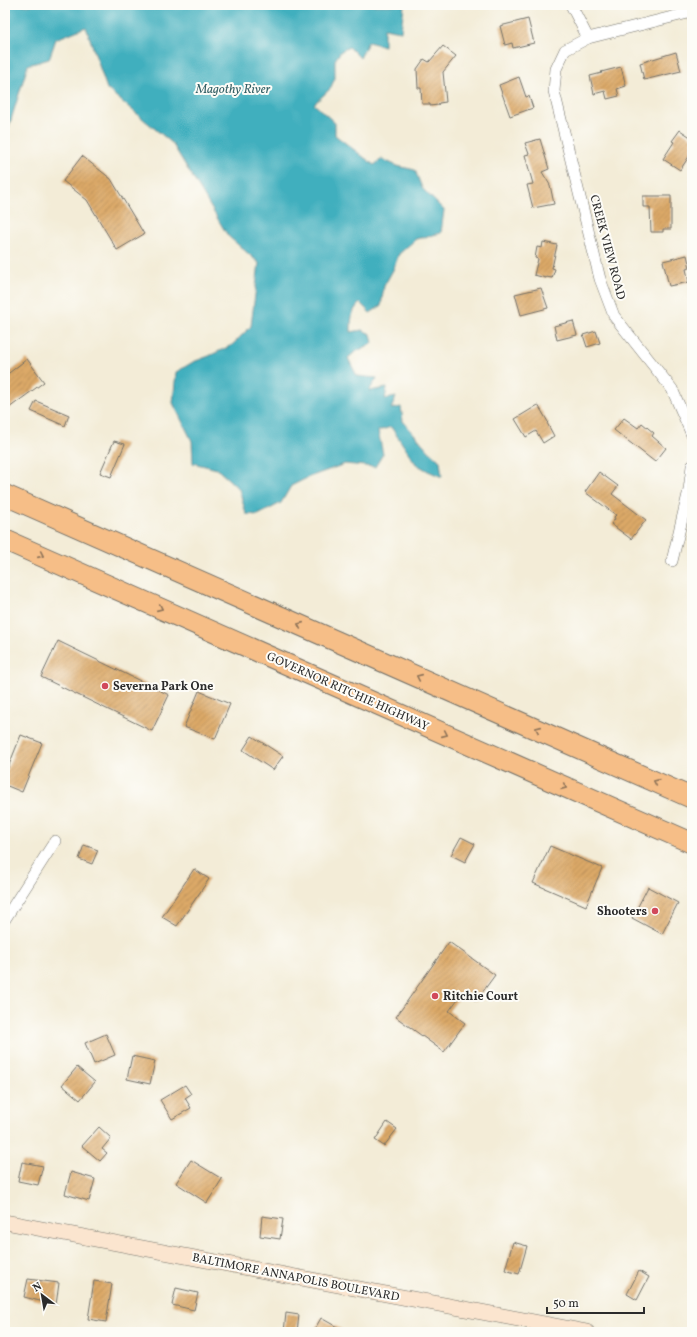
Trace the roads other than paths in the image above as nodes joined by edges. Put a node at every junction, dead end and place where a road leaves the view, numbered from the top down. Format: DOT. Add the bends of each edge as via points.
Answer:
graph roads {
  1 [pos="571,5"];
  2 [pos="692,12"];
  3 [pos="588,38"];
  4 [pos="692,435"];
  5 [pos="692,466"];
  6 [pos="5,495"];
  7 [pos="5,540"];
  8 [pos="672,562"];
  9 [pos="692,798"];
  10 [pos="55,841"];
  11 [pos="692,843"];
  12 [pos="5,919"];
  13 [pos="5,1222"];
  14 [pos="587,1332"];
  1 -- 3 [label="street"];
  2 -- 3 [label="street, CREEK VIEW ROAD"];
  3 -- 4 [label="street, CREEK VIEW ROAD" via="565,50 556,69 554,91 600,279 614,316 672,389"];
  5 -- 8 [label="street"];
  9 -- 6 [label="highway, one-way"];
  7 -- 11 [label="highway, GOVERNOR RITCHIE HIGHWAY, one-way"];
  10 -- 12 [label="street"];
  13 -- 14 [label="street, BALTIMORE ANNAPOLIS BOULEVARD"];
}
